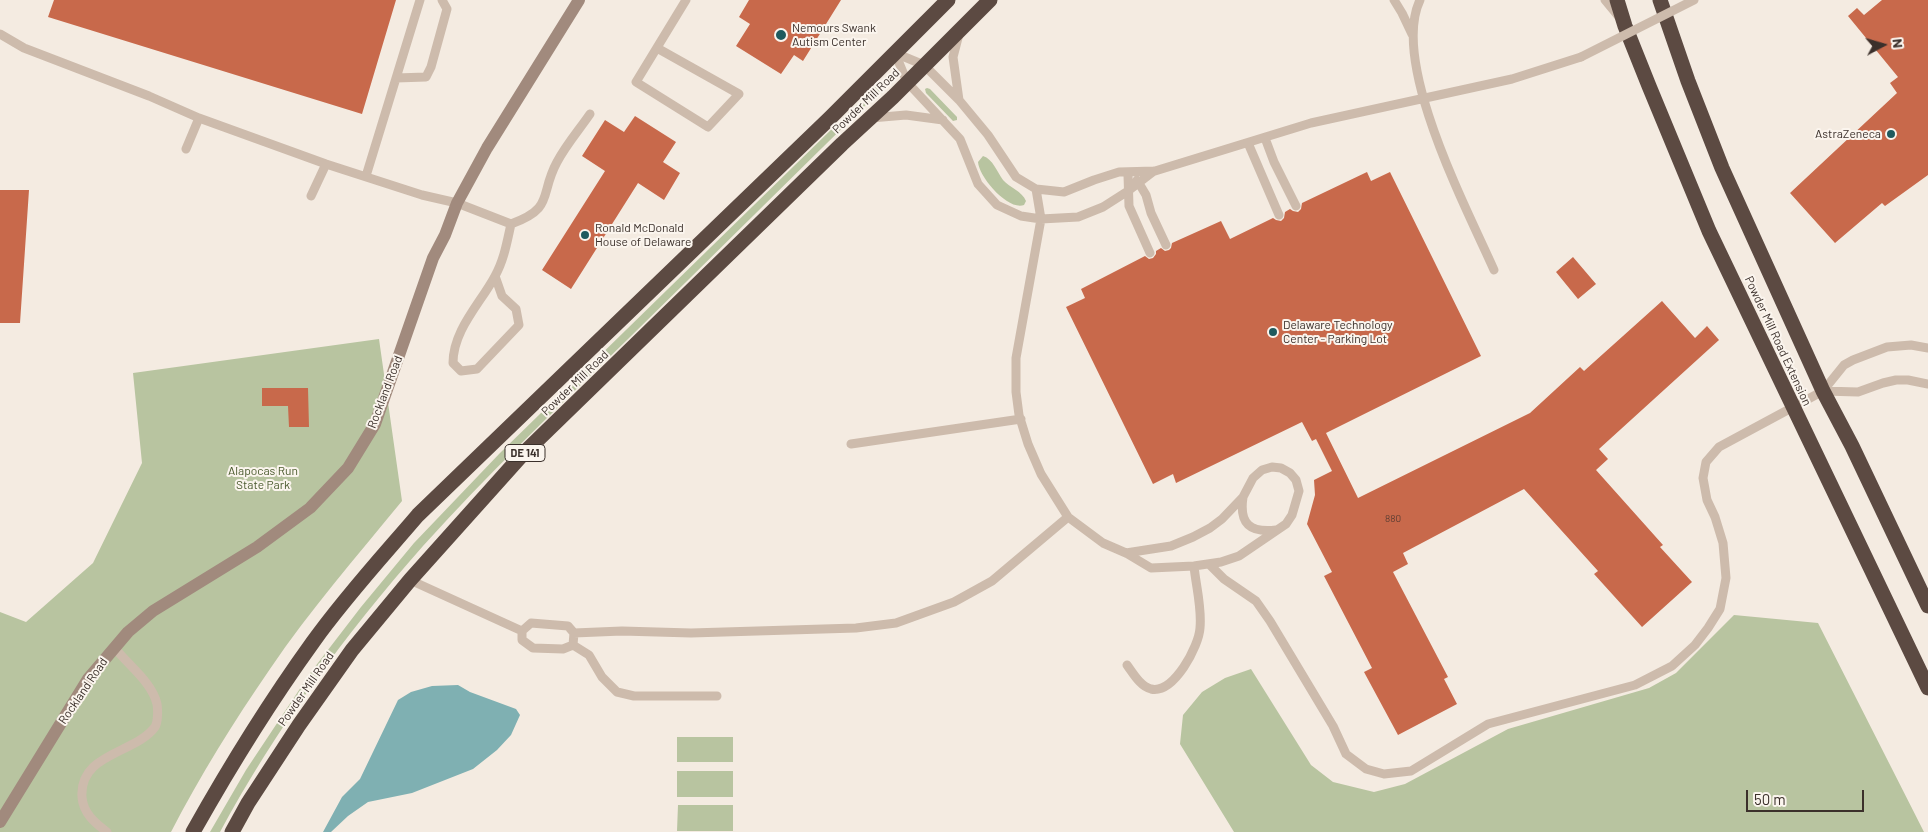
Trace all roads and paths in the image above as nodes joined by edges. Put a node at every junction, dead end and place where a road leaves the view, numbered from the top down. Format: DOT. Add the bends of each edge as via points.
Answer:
graph roads {
  1 [pos="420,0"];
  2 [pos="442,0"];
  3 [pos="578,0"];
  4 [pos="686,0"];
  5 [pos="948,0"];
  6 [pos="990,0"];
  7 [pos="1394,0"];
  8 [pos="1420,0"];
  9 [pos="1605,0"];
  10 [pos="1618,0"];
  11 [pos="1660,0"];
  12 [pos="1694,0"];
  13 [pos="1625,26"];
  14 [pos="960,29"];
  15 [pos="0,34"];
  16 [pos="1413,39"];
  17 [pos="657,48"];
  18 [pos="895,53"];
  19 [pos="924,65"];
  20 [pos="396,78"];
  21 [pos="908,82"];
  22 [pos="1424,99"];
  23 [pos="959,100"];
  24 [pos="590,114"];
  25 [pos="199,118"];
  26 [pos="869,118"];
  27 [pos="942,120"];
  28 [pos="1265,138"];
  29 [pos="1248,143"];
  30 [pos="186,149"];
  31 [pos="326,164"];
  32 [pos="1155,171"];
  33 [pos="1130,172"];
  34 [pos="366,176"];
  35 [pos="1140,183"];
  36 [pos="1036,189"];
  37 [pos="1128,191"];
  38 [pos="311,196"];
  39 [pos="458,203"];
  40 [pos="1296,206"];
  41 [pos="1279,215"];
  42 [pos="1040,220"];
  43 [pos="512,224"];
  44 [pos="1166,245"];
  45 [pos="1150,253"];
  46 [pos="1494,270"];
  47 [pos="496,276"];
  48 [pos="1928,348"];
  49 [pos="1928,384"];
  50 [pos="1823,390"];
  51 [pos="1793,407"];
  52 [pos="1020,419"];
  53 [pos="850,444"];
  54 [pos="1244,497"];
  55 [pos="1068,517"];
  56 [pos="1276,530"];
  57 [pos="1126,554"];
  58 [pos="1208,564"];
  59 [pos="1194,566"];
  60 [pos="410,580"];
  61 [pos="1928,606"];
  62 [pos="522,631"];
  63 [pos="574,633"];
  64 [pos="574,645"];
  65 [pos="114,647"];
  66 [pos="1126,665"];
  67 [pos="1928,688"];
  68 [pos="717,696"];
  69 [pos="0,822"];
  70 [pos="107,832"];
  71 [pos="193,832"];
  72 [pos="232,832"];
  1 -- 20 [label="lane"];
  2 -- 20 [label="lane" via="447,9 426,77"];
  3 -- 39 [label="street, Rockland Road" via="496,132"];
  4 -- 17 [label="lane"];
  5 -- 18 [label="highway, Powder Mill Road / DE 141"];
  6 -- 14 [label="highway, Powder Mill Road / DE 141"];
  7 -- 16 [label="lane"];
  8 -- 16 [label="lane" via="1413,23"];
  9 -- 13 [label="lane"];
  10 -- 13 [label="highway, Powder Mill Road Extension"];
  11 -- 50 [label="highway, Powder Mill Road Extension" via="1722,168"];
  12 -- 22 [label="lane, bridge" via="1581,57 1512,79"];
  13 -- 51 [label="highway, Powder Mill Road Extension" via="1709,231"];
  14 -- 19 [label="highway, Powder Mill Road / DE 141"];
  14 -- 23 [label="lane" via="953,57"];
  15 -- 25 [label="lane" via="24,48"];
  16 -- 22 [label="lane"];
  17 -- 17 [label="lane" via="636,82 708,127 739,94"];
  18 -- 19 [label="lane"];
  18 -- 21 [label="lane"];
  18 -- 71 [label="highway, Powder Mill Road / DE 141" via="418,515 314,640 257,722"];
  19 -- 21 [label="highway, Powder Mill Road / DE 141"];
  19 -- 23 [label="lane"];
  20 -- 34 [label="lane"];
  21 -- 26 [label="highway, Powder Mill Road / DE 141"];
  21 -- 27 [label="lane"];
  22 -- 28 [label="lane" via="1311,124"];
  22 -- 46 [label="lane" via="1432,132"];
  23 -- 36 [label="lane" via="1016,177"];
  24 -- 43 [label="lane" via="556,163 542,207"];
  25 -- 30 [label="lane"];
  25 -- 31 [label="lane"];
  26 -- 27 [label="lane" via="906,115"];
  26 -- 60 [label="highway, Powder Mill Road / DE 141" via="522,455"];
  27 -- 42 [label="lane" via="960,139 978,184 987,195 997,205 1013,213"];
  28 -- 29 [label="lane"];
  28 -- 40 [label="lane"];
  29 -- 32 [label="lane"];
  29 -- 41 [label="lane"];
  31 -- 34 [label="lane"];
  31 -- 38 [label="lane"];
  32 -- 33 [label="lane"];
  32 -- 35 [label="lane"];
  33 -- 35 [label="lane"];
  33 -- 36 [label="lane" via="1120,172 1064,192"];
  33 -- 37 [label="lane"];
  34 -- 39 [label="lane"];
  35 -- 37 [label="lane"];
  35 -- 44 [label="lane"];
  36 -- 42 [label="lane"];
  37 -- 42 [label="lane" via="1103,207 1078,217"];
  37 -- 45 [label="lane" via="1129,206"];
  39 -- 43 [label="lane"];
  39 -- 65 [label="street, Rockland Road" via="433,258 375,424 348,468 310,508 257,547 153,611"];
  42 -- 52 [label="lane" via="1016,358"];
  43 -- 47 [label="lane"];
  47 -- 47 [label="lane" via="466,322 453,349 453,363 461,371 476,369 519,325 516,309 502,296"];
  48 -- 50 [label="lane" via="1898,345 1874,350 1844,365"];
  49 -- 50 [label="lane" via="1896,380 1858,392"];
  50 -- 51 [label="lane"];
  50 -- 61 [label="highway, Powder Mill Road Extension"];
  51 -- 58 [label="lane" via="1720,447 1706,462 1703,478 1707,500 1723,543 1726,578 1720,609 1695,645 1672,666 1635,685 1488,724 1411,771 1384,774 1366,769 1346,754 1333,726 1256,601"];
  51 -- 67 [label="highway, Powder Mill Road Extension"];
  52 -- 53 [label="lane"];
  52 -- 55 [label="lane" via="1041,474"];
  54 -- 56 [label="lane" via="1243,518 1248,525 1264,532"];
  54 -- 56 [label="lane" via="1253,478 1262,470 1272,467 1290,473 1299,491 1292,515"];
  54 -- 57 [label="lane" via="1222,519 1193,537 1170,546"];
  55 -- 57 [label="lane" via="1103,543"];
  55 -- 63 [label="lane" via="992,580 954,602 896,623 836,629"];
  56 -- 58 [label="lane" via="1239,556"];
  57 -- 59 [label="lane" via="1151,568"];
  58 -- 59 [label="lane"];
  59 -- 66 [label="lane" via="1200,629 1194,651 1184,668 1163,687 1152,689 1142,685"];
  60 -- 62 [label="lane"];
  60 -- 72 [label="highway, Powder Mill Road / DE 141" via="352,650 299,724"];
  62 -- 63 [label="lane" via="532,623 568,626"];
  62 -- 64 [label="lane" via="522,640 533,648 563,649"];
  63 -- 64 [label="lane"];
  64 -- 68 [label="lane" via="590,656 602,677 616,692 634,696"];
  65 -- 69 [label="street, Rockland Road" via="88,678"];
  65 -- 70 [label="lane" via="152,690 158,706 156,725 145,736 104,758 89,772 81,788 82,805 94,823"];
}
